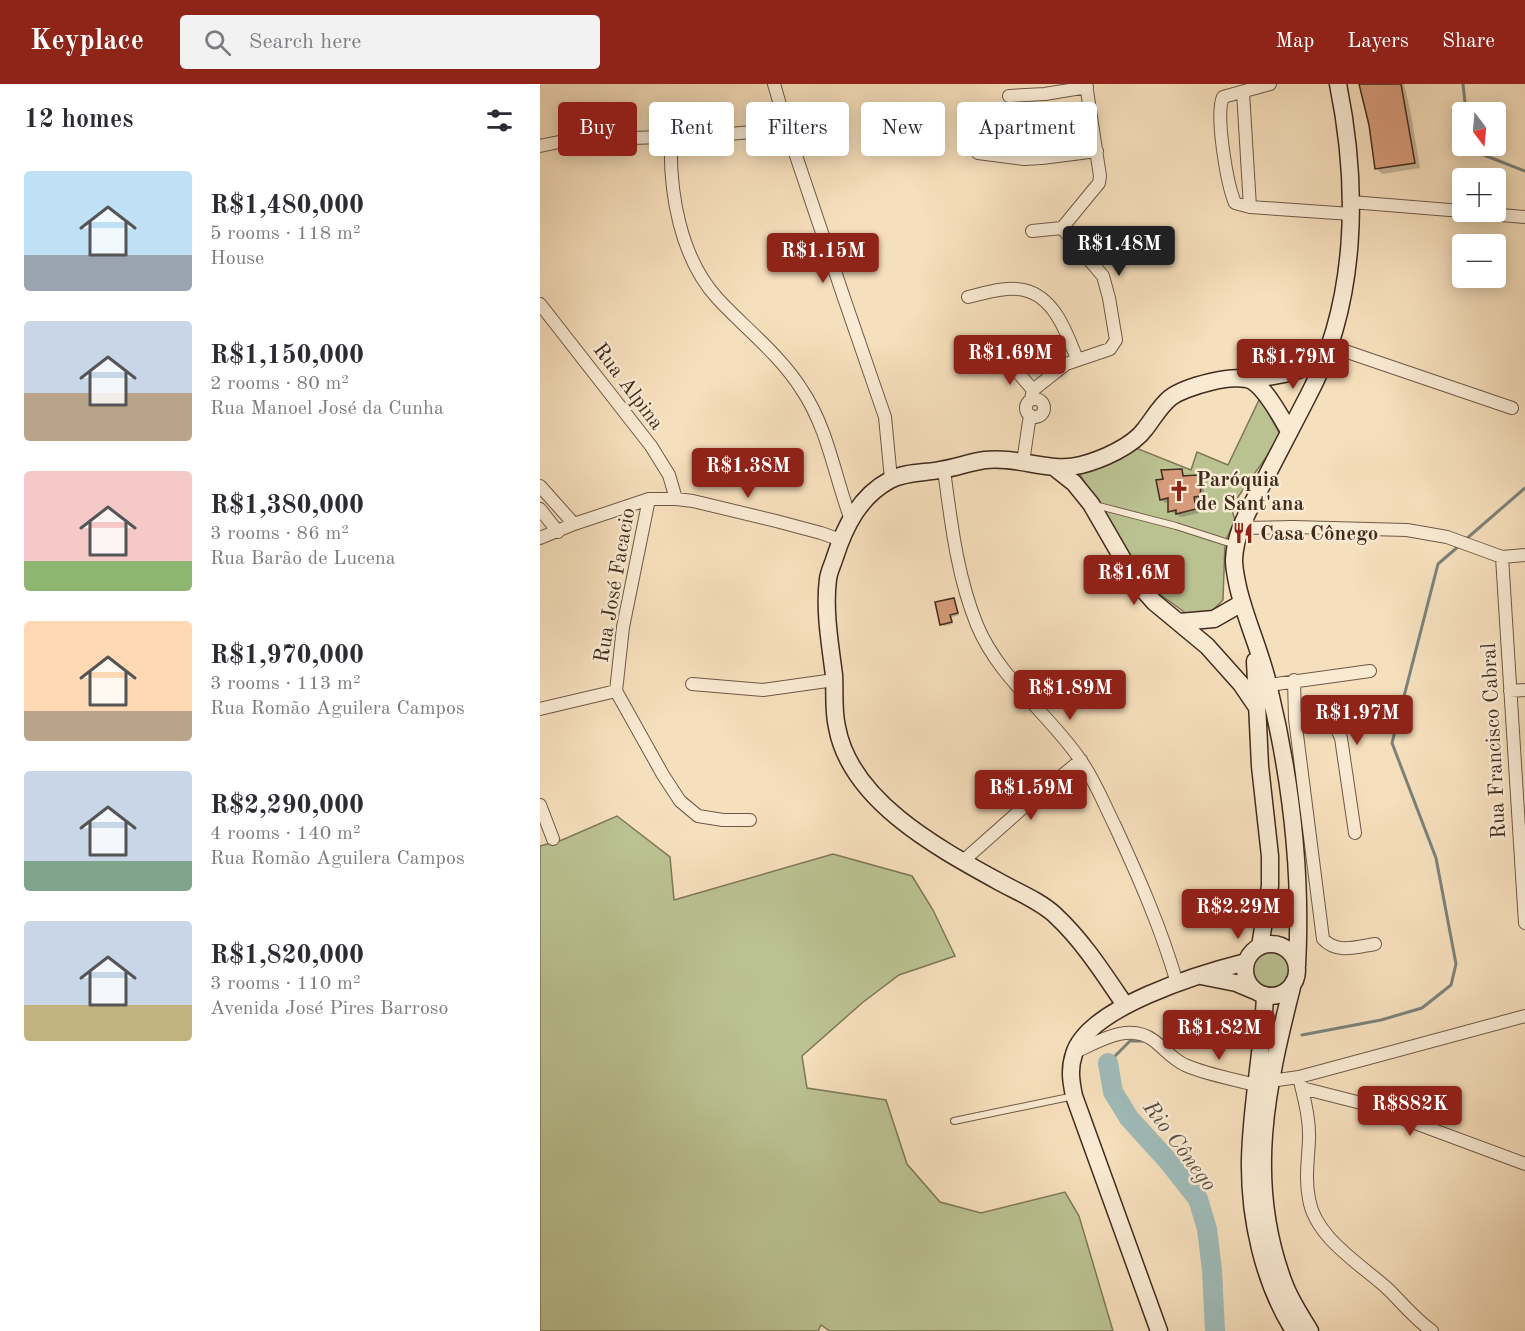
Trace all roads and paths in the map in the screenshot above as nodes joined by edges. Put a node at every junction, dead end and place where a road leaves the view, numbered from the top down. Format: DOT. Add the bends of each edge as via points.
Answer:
graph roads {
  1 [pos="774,84"];
  2 [pos="1270,84"];
  3 [pos="1338,84"];
  4 [pos="1086,85"];
  5 [pos="1243,92"];
  6 [pos="1009,96"];
  7 [pos="779,102"];
  8 [pos="1089,102"];
  9 [pos="649,138"];
  10 [pos="540,146"];
  11 [pos="1097,151"];
  12 [pos="670,156"];
  13 [pos="796,156"];
  14 [pos="1011,156"];
  15 [pos="1051,156"];
  16 [pos="1250,207"];
  17 [pos="1351,208"];
  18 [pos="1452,211"];
  19 [pos="1506,215"];
  20 [pos="1525,217"];
  21 [pos="1062,228"];
  22 [pos="1032,231"];
  23 [pos="968,297"];
  24 [pos="540,304"];
  25 [pos="1327,353"];
  26 [pos="1077,359"];
  27 [pos="998,362"];
  28 [pos="1251,380"];
  29 [pos="1032,394"];
  30 [pos="1512,408"];
  31 [pos="1289,431"];
  32 [pos="1023,462"];
  33 [pos="1055,468"];
  34 [pos="944,470"];
  35 [pos="891,479"];
  36 [pos="540,486"];
  37 [pos="649,499"];
  38 [pos="676,499"];
  39 [pos="1091,504"];
  40 [pos="540,509"];
  41 [pos="850,517"];
  42 [pos="574,524"];
  43 [pos="1241,528"];
  44 [pos="558,532"];
  45 [pos="540,538"];
  46 [pos="841,540"];
  47 [pos="1236,545"];
  48 [pos="1525,555"];
  49 [pos="1502,557"];
  50 [pos="1242,603"];
  51 [pos="1179,622"];
  52 [pos="1255,645"];
  53 [pos="1370,671"];
  54 [pos="834,680"];
  55 [pos="1294,680"];
  56 [pos="692,684"];
  57 [pos="1269,685"];
  58 [pos="1525,690"];
  59 [pos="1510,691"];
  60 [pos="616,692"];
  61 [pos="1256,706"];
  62 [pos="540,709"];
  63 [pos="1295,719"];
  64 [pos="1081,760"];
  65 [pos="540,806"];
  66 [pos="750,820"];
  67 [pos="1355,832"];
  68 [pos="553,838"];
  69 [pos="963,861"];
  70 [pos="1523,882"];
  71 [pos="1525,923"];
  72 [pos="1375,944"];
  73 [pos="1260,946"];
  74 [pos="1246,962"];
  75 [pos="1297,966"];
  76 [pos="1201,976"];
  77 [pos="1177,983"];
  78 [pos="1293,983"];
  79 [pos="1261,993"];
  80 [pos="1125,1005"];
  81 [pos="1525,1016"];
  82 [pos="1074,1053"];
  83 [pos="1263,1083"];
  84 [pos="1300,1083"];
  85 [pos="1074,1096"];
  86 [pos="954,1121"];
  87 [pos="1525,1164"];
  88 [pos="1159,1331"];
  89 [pos="1294,1331"];
  90 [pos="1310,1331"];
  91 [pos="1432,1331"];
  1 -- 7 [label="street"];
  2 -- 5 [label="street"];
  3 -- 17 [label="street" via="1347,135"];
  4 -- 6 [label="street" via="1045,94"];
  4 -- 8 [label="street"];
  5 -- 16 [label="street"];
  5 -- 16 [label="street" via="1223,97 1220,117 1232,196 1235,203"];
  9 -- 10 [label="street" via="559,141"];
  11 -- 21 [label="street" via="1099,183"];
  12 -- 41 [label="street" via="679,223 694,266 718,299 778,359 810,403 823,430"];
  13 -- 35 [label="street" via="885,417"];
  14 -- 15 [label="street"];
  16 -- 17 [label="street"];
  17 -- 18 [label="street"];
  17 -- 25 [label="street" via="1344,288"];
  19 -- 20 [label="street"];
  21 -- 22 [label="street"];
  21 -- 26 [label="street" via="1103,276 1116,340 1110,349"];
  23 -- 26 [label="street" via="997,291 1023,290 1035,294 1059,318"];
  24 -- 38 [label="street, Rua Alpina" via="651,446 669,475"];
  25 -- 28 [label="street" via="1290,373"];
  25 -- 30 [label="street"];
  25 -- 31 [label="street"];
  26 -- 29 [label="street"];
  27 -- 29 [label="street" via="1015,369"];
  28 -- 31 [label="street" via="1263,391"];
  28 -- 33 [label="street" via="1214,382 1181,392 1169,399 1134,441 1090,462"];
  29 -- 32 [label="street" via="1043,402 1044,409 1042,414 1030,416"];
  31 -- 43 [label="street"];
  32 -- 33 [label="street"];
  32 -- 34 [label="street" via="987,460"];
  33 -- 39 [label="street"];
  34 -- 35 [label="street"];
  34 -- 64 [label="street" via="954,543 978,626 998,664"];
  35 -- 41 [label="street"];
  36 -- 42 [label="street"];
  37 -- 38 [label="street"];
  37 -- 42 [label="street"];
  37 -- 60 [label="street, Rua José Facacio" via="623,627"];
  38 -- 46 [label="street"];
  39 -- 47 [label="lane"];
  39 -- 51 [label="street" via="1136,582"];
  40 -- 44 [label="street"];
  41 -- 46 [label="street"];
  42 -- 44 [label="street"];
  43 -- 47 [label="street"];
  43 -- 49 [label="street" via="1407,530 1447,537"];
  44 -- 45 [label="street"];
  46 -- 54 [label="street" via="828,577 827,614"];
  47 -- 50 [label="street" via="1234,562"];
  48 -- 49 [label="street"];
  49 -- 59 [label="street, Rua Francisco Cabral"];
  50 -- 51 [label="street" via="1214,619"];
  50 -- 52 [label="street"];
  51 -- 61 [label="street" via="1207,646"];
  52 -- 57 [label="street"];
  52 -- 61 [label="street"];
  53 -- 55 [label="street"];
  54 -- 56 [label="street" via="763,690"];
  54 -- 69 [label="street" via="836,725 861,782 890,811"];
  55 -- 57 [label="street"];
  55 -- 63 [label="street"];
  57 -- 75 [label="street" via="1292,814 1300,918"];
  58 -- 59 [label="street"];
  59 -- 70 [label="street, Rua Francisco Cabral"];
  60 -- 62 [label="street"];
  60 -- 66 [label="street, Rua José Facacio" via="680,801 698,816"];
  61 -- 73 [label="street" via="1270,856 1270,886"];
  63 -- 67 [label="street" via="1326,721 1333,724 1341,738"];
  63 -- 72 [label="street" via="1323,939 1338,949"];
  64 -- 69 [label="street"];
  64 -- 77 [label="street" via="1145,891"];
  65 -- 68 [label="street"];
  69 -- 80 [label="street" via="1053,913 1099,966"];
  70 -- 71 [label="street, Rua Francisco Cabral"];
  73 -- 74 [label="street"];
  73 -- 75 [label="street" via="1281,945 1290,951"];
  74 -- 76 [label="street"];
  74 -- 79 [label="street" via="1246,979"];
  75 -- 78 [label="street"];
  76 -- 77 [label="street"];
  76 -- 79 [label="street"];
  77 -- 80 [label="street"];
  78 -- 79 [label="street" via="1279,995"];
  78 -- 83 [label="street"];
  79 -- 83 [label="street"];
  80 -- 82 [label="street" via="1101,1022"];
  81 -- 84 [label="street"];
  82 -- 83 [label="street" via="1124,1032 1136,1032 1183,1064"];
  82 -- 85 [label="street" via="1070,1074"];
  83 -- 84 [label="street"];
  83 -- 89 [label="street" via="1250,1159 1251,1196 1266,1266"];
  83 -- 90 [label="street" via="1263,1197 1271,1247 1281,1276"];
  84 -- 87 [label="street"];
  84 -- 91 [label="street" via="1308,1116 1309,1203 1320,1225"];
  85 -- 86 [label="lane"];
  85 -- 88 [label="street"];
}
